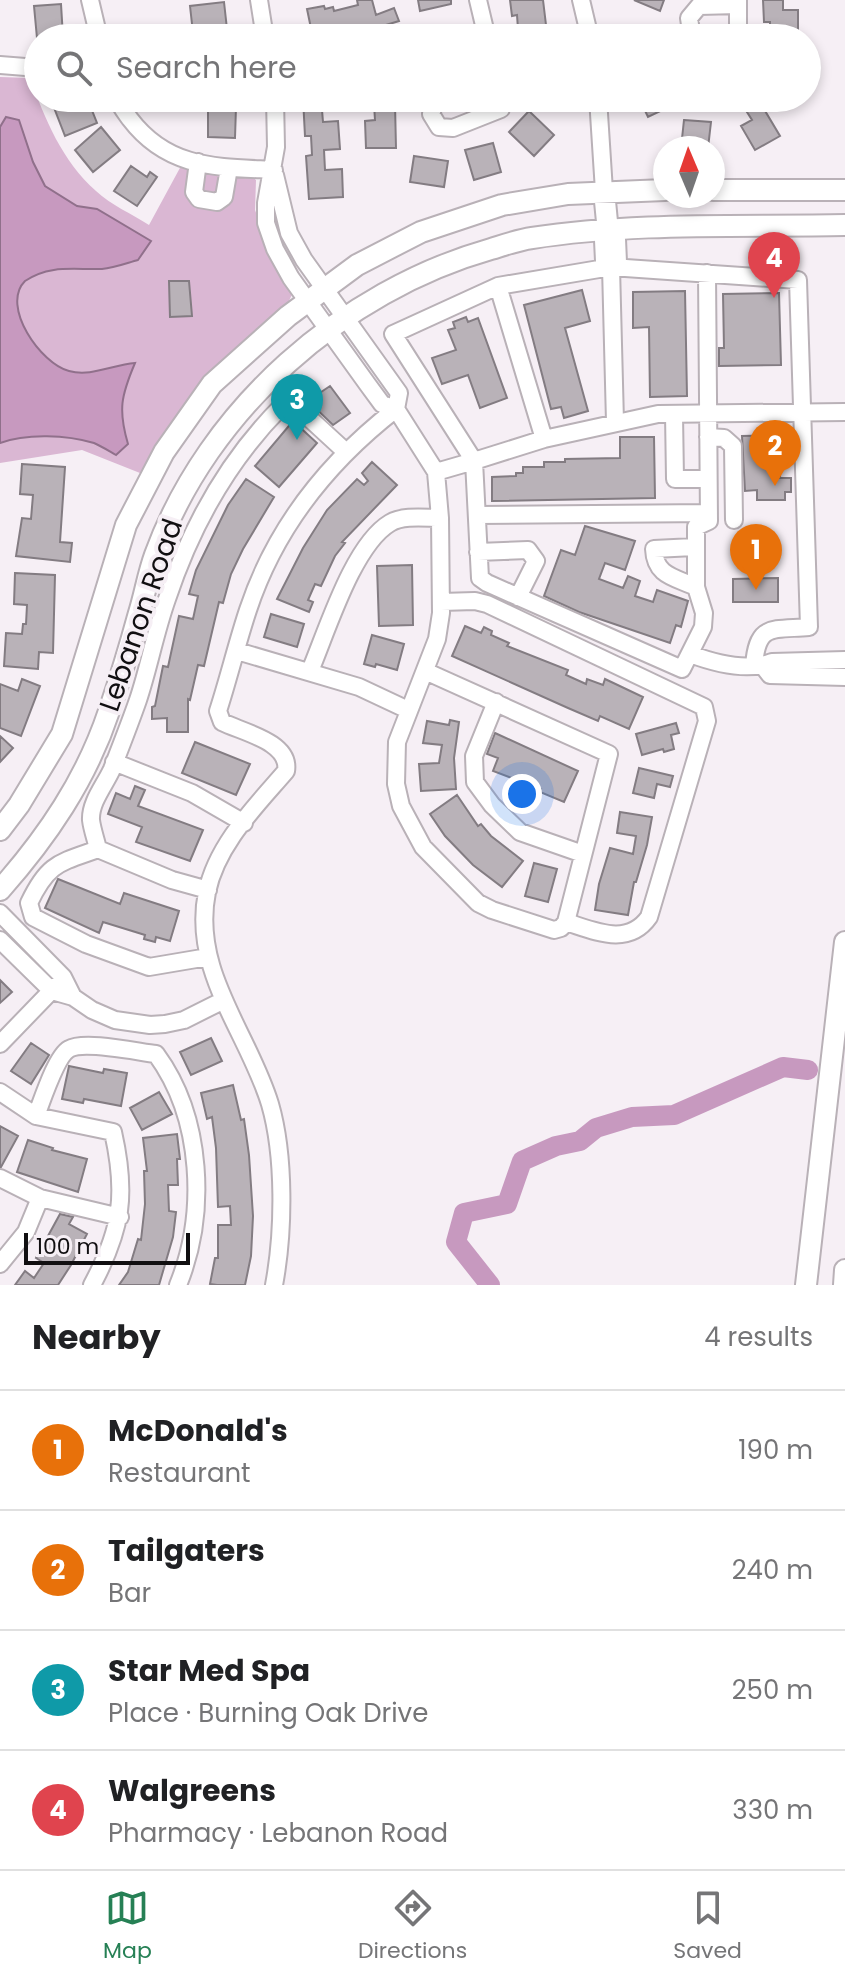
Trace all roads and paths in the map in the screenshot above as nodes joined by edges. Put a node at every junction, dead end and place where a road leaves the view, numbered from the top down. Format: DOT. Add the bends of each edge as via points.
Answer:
graph roads {
  1 [pos="90,0"];
  2 [pos="259,0"];
  3 [pos="478,0"];
  4 [pos="581,0"];
  5 [pos="738,2"];
  6 [pos="96,24"];
  7 [pos="263,24"];
  8 [pos="484,24"];
  9 [pos="587,24"];
  10 [pos="690,24"];
  11 [pos="738,24"];
  12 [pos="0,65"];
  13 [pos="24,67"];
  14 [pos="127,112"];
  15 [pos="276,112"];
  16 [pos="432,112"];
  17 [pos="493,112"];
  18 [pos="599,112"];
  19 [pos="198,162"];
  20 [pos="229,168"];
  21 [pos="274,170"];
  22 [pos="653,190"];
  23 [pos="725,190"];
  24 [pos="845,190"];
  25 [pos="604,191"];
  26 [pos="845,225"];
  27 [pos="608,232"];
  28 [pos="611,267"];
  29 [pos="707,273"];
  30 [pos="498,286"];
  31 [pos="325,289"];
  32 [pos="308,301"];
  33 [pos="346,318"];
  34 [pos="328,329"];
  35 [pos="396,409"];
  36 [pos="801,411"];
  37 [pos="845,412"];
  38 [pos="708,413"];
  39 [pos="674,414"];
  40 [pos="615,422"];
  41 [pos="708,437"];
  42 [pos="544,439"];
  43 [pos="346,452"];
  44 [pos="474,461"];
  45 [pos="436,472"];
  46 [pos="708,479"];
  47 [pos="709,513"];
  48 [pos="477,515"];
  49 [pos="440,518"];
  50 [pos="734,520"];
  51 [pos="694,547"];
  52 [pos="478,552"];
  53 [pos="696,587"];
  54 [pos="518,597"];
  55 [pos="441,602"];
  56 [pos="237,651"];
  57 [pos="690,654"];
  58 [pos="845,660"];
  59 [pos="759,666"];
  60 [pos="310,671"];
  61 [pos="425,671"];
  62 [pos="845,677"];
  63 [pos="496,702"];
  64 [pos="408,710"];
  65 [pos="114,762"];
  66 [pos="244,823"];
  67 [pos="0,830"];
  68 [pos="98,849"];
  69 [pos="583,854"];
  70 [pos="0,890"];
  71 [pos="208,890"];
  72 [pos="0,913"];
  73 [pos="566,922"];
  74 [pos="0,940"];
  75 [pos="845,942"];
  76 [pos="208,957"];
  77 [pos="58,984"];
  78 [pos="224,1000"];
  79 [pos="3,1035"];
  80 [pos="0,1092"];
  81 [pos="36,1116"];
  82 [pos="0,1178"];
  83 [pos="40,1198"];
  84 [pos="120,1217"];
  85 [pos="0,1264"];
  86 [pos="845,1270"];
  87 [pos="92,1285"];
  88 [pos="178,1285"];
  89 [pos="274,1285"];
  90 [pos="806,1285"];
  91 [pos="844,1285"];
  1 -- 6 [label="street"];
  2 -- 7 [label="street"];
  3 -- 8 [label="street"];
  4 -- 9 [label="street"];
  5 -- 10 [label="street" via="699,6"];
  5 -- 11 [label="street"];
  12 -- 13 [label="street"];
  14 -- 19 [label="street" via="144,137 180,159"];
  15 -- 21 [label="street"];
  16 -- 17 [label="street" via="439,127 453,128"];
  18 -- 25 [label="street"];
  19 -- 20 [label="street"];
  19 -- 20 [label="street" via="194,192 199,199 217,202 224,197"];
  20 -- 21 [label="street"];
  21 -- 31 [label="street" via="289,233"];
  21 -- 32 [label="street" via="266,223 275,249"];
  22 -- 25 [label="main road, Lebanon Road"];
  23 -- 24 [label="main road"];
  25 -- 27 [label="main road"];
  25 -- 31 [label="main road, Lebanon Road" via="502,205 421,232 357,265"];
  26 -- 27 [label="main road, Lebanon Road"];
  27 -- 28 [label="street" via="604,261"];
  27 -- 33 [label="main road, Lebanon Road" via="529,238 451,260"];
  28 -- 29 [label="street"];
  28 -- 30 [label="street"];
  28 -- 40 [label="street"];
  29 -- 36 [label="street" via="798,280"];
  29 -- 38 [label="street"];
  30 -- 42 [label="street"];
  30 -- 44 [label="street" via="393,334"];
  31 -- 32 [label="main road, Lebanon Road"];
  31 -- 33 [label="street"];
  32 -- 34 [label="street"];
  32 -- 67 [label="main road, Lebanon Road" via="212,384 164,452 126,525 62,734"];
  33 -- 34 [label="main road, Lebanon Road"];
  33 -- 35 [label="street" via="399,393"];
  34 -- 35 [label="street" via="382,404"];
  34 -- 70 [label="main road, Lebanon Road" via="268,382 220,436 184,493 155,555 108,715 76,788 38,847"];
  35 -- 43 [label="street"];
  35 -- 45 [label="street"];
  36 -- 37 [label="street"];
  36 -- 38 [label="street"];
  36 -- 59 [label="street" via="809,627 762,635 756,645"];
  38 -- 39 [label="street"];
  38 -- 41 [label="street"];
  39 -- 40 [label="street"];
  39 -- 46 [label="street" via="675,479"];
  40 -- 42 [label="street"];
  41 -- 46 [label="street"];
  41 -- 50 [label="street" via="724,438 733,446"];
  42 -- 44 [label="street"];
  43 -- 56 [label="street" via="295,514 269,559"];
  43 -- 65 [label="street" via="296,406 282,406 242,452 199,519 182,557"];
  44 -- 45 [label="street"];
  44 -- 48 [label="street"];
  45 -- 49 [label="street"];
  46 -- 47 [label="street"];
  47 -- 48 [label="street"];
  47 -- 51 [label="street" via="709,521 696,527"];
  48 -- 52 [label="street"];
  49 -- 55 [label="street"];
  49 -- 60 [label="street" via="391,522 373,539 355,564"];
  51 -- 53 [label="street"];
  51 -- 53 [label="street" via="654,549 656,567"];
  52 -- 54 [label="street" via="480,578"];
  52 -- 54 [label="street" via="528,550 534,555 536,561"];
  53 -- 57 [label="street" via="703,627"];
  54 -- 57 [label="street" via="682,669"];
  55 -- 61 [label="street" via="437,639"];
  55 -- 73 [label="street" via="487,604 704,707 707,721 649,917 634,931 612,936"];
  56 -- 60 [label="street"];
  56 -- 66 [label="street" via="218,716 287,759 286,771"];
  57 -- 59 [label="street"];
  58 -- 59 [label="street"];
  59 -- 62 [label="street" via="770,675"];
  60 -- 64 [label="street"];
  61 -- 63 [label="street"];
  61 -- 64 [label="street"];
  63 -- 69 [label="street" via="474,756 475,782 520,832"];
  63 -- 69 [label="street" via="609,754"];
  64 -- 73 [label="street" via="397,742 396,784 410,828 423,847 478,903 554,930"];
  65 -- 66 [label="street" via="192,793"];
  65 -- 68 [label="street" via="93,807"];
  66 -- 71 [label="street" via="220,857"];
  68 -- 71 [label="street"];
  68 -- 76 [label="street" via="54,865 29,903 33,917 149,967"];
  69 -- 73 [label="street"];
  71 -- 76 [label="street"];
  72 -- 77 [label="street"];
  74 -- 77 [label="street"];
  75 -- 90 [label="main road"];
  76 -- 78 [label="street"];
  77 -- 78 [label="street" via="92,1010 150,1025 184,1020"];
  77 -- 79 [label="street"];
  78 -- 89 [label="street" via="257,1068 277,1140 281,1219"];
  80 -- 81 [label="street"];
  81 -- 84 [label="street" via="113,1132 120,1164"];
  81 -- 88 [label="street" via="69,1048 156,1054 182,1104 196,1159 195,1213"];
  82 -- 83 [label="street"];
  83 -- 84 [label="street"];
  83 -- 85 [label="street" via="26,1232"];
  84 -- 87 [label="street"];
  86 -- 91 [label="main road"];
}
